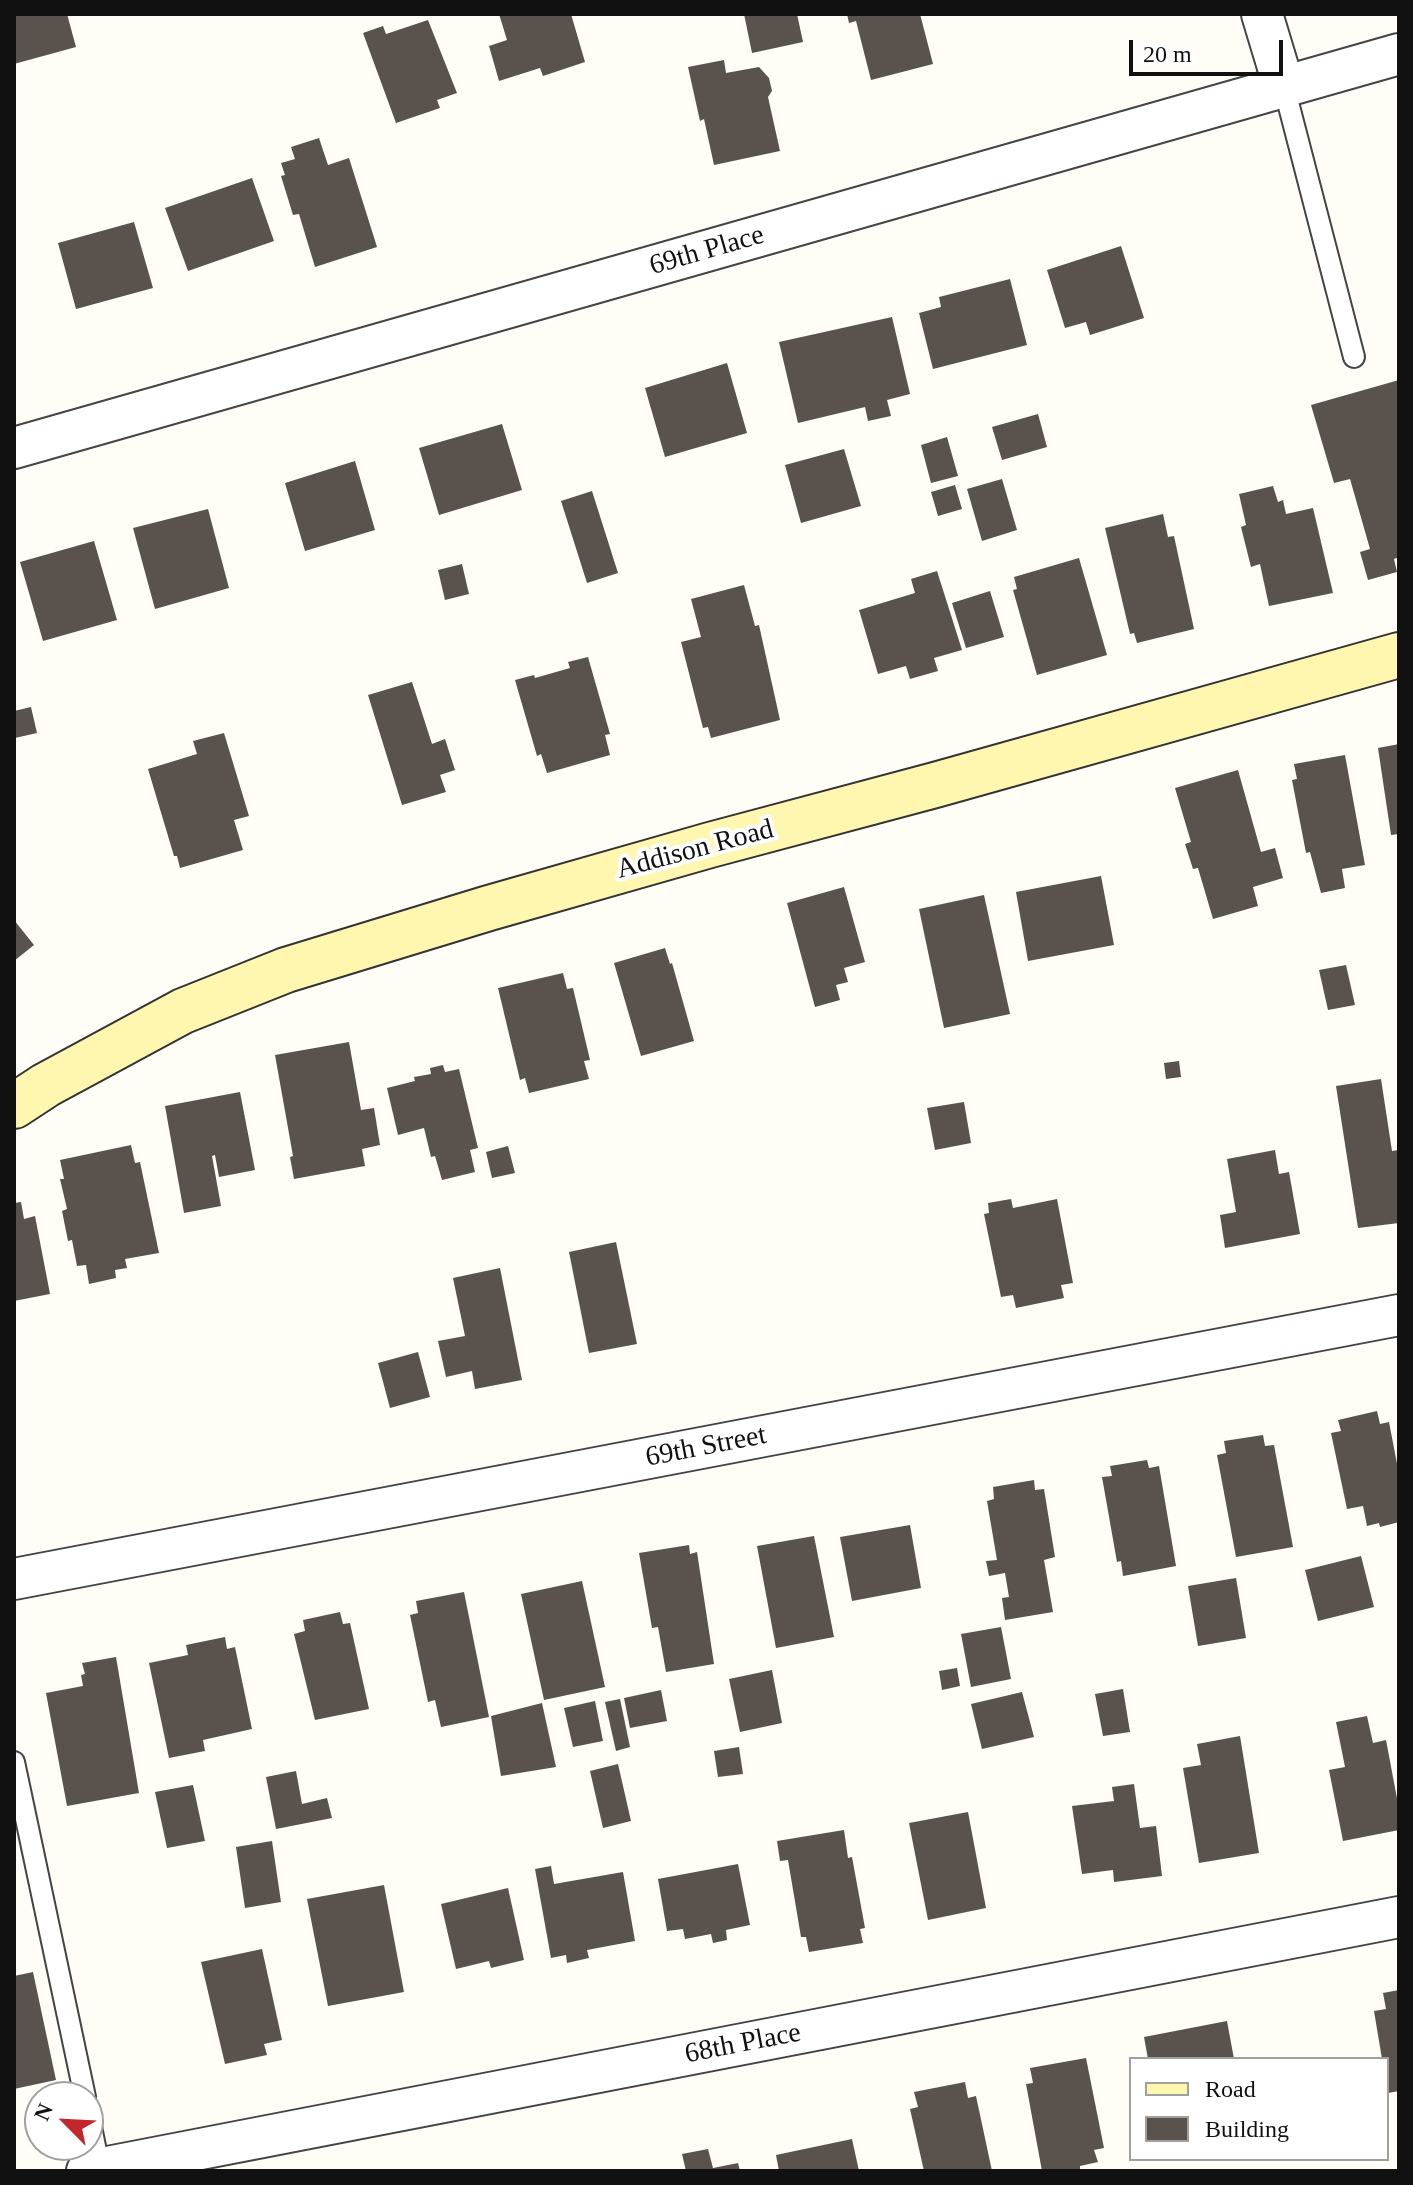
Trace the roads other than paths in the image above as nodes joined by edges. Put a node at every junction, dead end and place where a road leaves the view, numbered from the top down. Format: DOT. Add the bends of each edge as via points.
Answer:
graph roads {
  1 [pos="1262,14"];
  2 [pos="1399,54"];
  3 [pos="1284,87"];
  4 [pos="1354,357"];
  5 [pos="14,448"];
  6 [pos="1399,655"];
  7 [pos="14,1106"];
  8 [pos="1399,1315"];
  9 [pos="14,1579"];
  10 [pos="14,1762"];
  11 [pos="1399,1917"];
  12 [pos="82,2081"];
  13 [pos="96,2170"];
  1 -- 3 [label="street"];
  2 -- 3 [label="street, 69th Place"];
  3 -- 4 [label="lane"];
  3 -- 5 [label="street, 69th Place"];
  6 -- 7 [label="main road, Addison Road" via="710,845 286,970 183,1011"];
  8 -- 9 [label="street, 69th Street"];
  10 -- 12 [label="lane"];
  11 -- 13 [label="street, 68th Place"];
}
